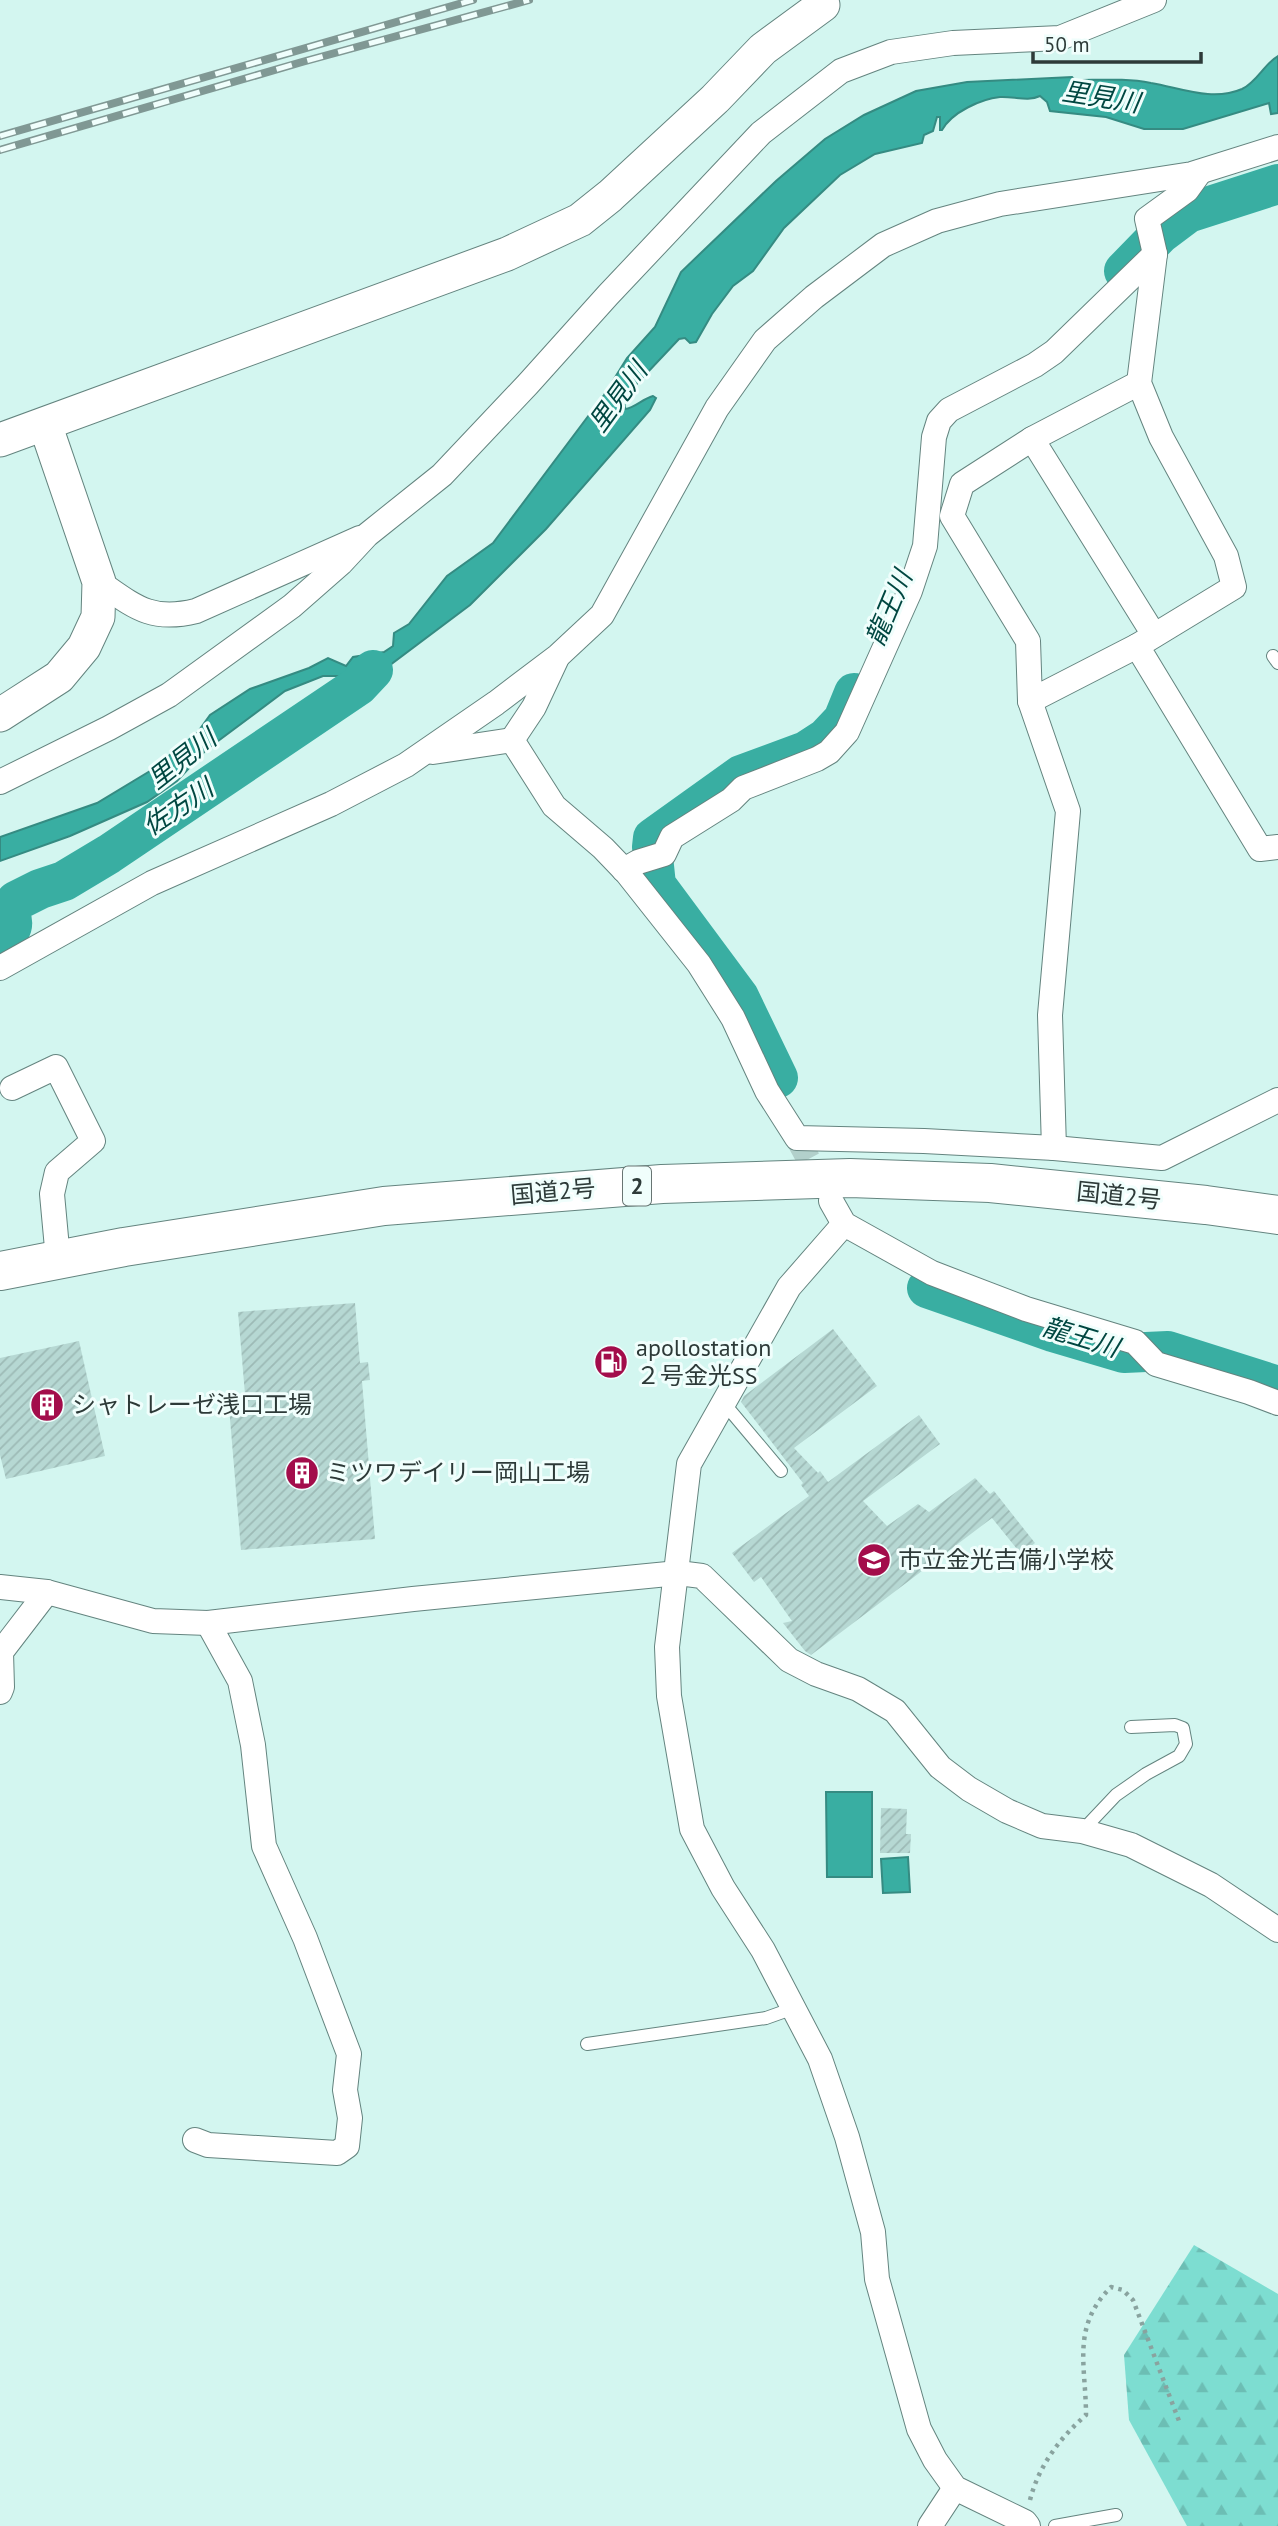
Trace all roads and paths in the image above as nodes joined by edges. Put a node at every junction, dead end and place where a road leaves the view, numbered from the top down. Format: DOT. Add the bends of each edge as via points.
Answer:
graph roads {
  1 [pos="1154,0"];
  2 [pos="826,2"];
  3 [pos="1278,147"];
  4 [pos="1200,172"];
  5 [pos="1155,254"];
  6 [pos="1139,383"];
  7 [pos="45,424"];
  8 [pos="1032,439"];
  9 [pos="0,440"];
  10 [pos="367,535"];
  11 [pos="99,582"];
  12 [pos="1145,640"];
  13 [pos="558,656"];
  14 [pos="1030,701"];
  15 [pos="0,715"];
  16 [pos="512,740"];
  17 [pos="422,754"];
  18 [pos="0,782"];
  19 [pos="1278,847"];
  20 [pos="631,866"];
  21 [pos="0,968"];
  22 [pos="12,1087"];
  23 [pos="1278,1100"];
  24 [pos="1054,1148"];
  25 [pos="831,1201"];
  26 [pos="1278,1215"];
  27 [pos="844,1224"];
  28 [pos="58,1259"];
  29 [pos="0,1271"];
  30 [pos="723,1402"];
  31 [pos="1278,1403"];
  32 [pos="781,1471"];
  33 [pos="678,1573"];
  34 [pos="0,1587"];
  35 [pos="47,1592"];
  36 [pos="208,1623"];
  37 [pos="0,1692"];
  38 [pos="1131,1727"];
  39 [pos="1082,1831"];
  40 [pos="1278,1930"];
  41 [pos="794,2008"];
  42 [pos="587,2044"];
  43 [pos="195,2140"];
  44 [pos="1179,2421"];
  45 [pos="954,2488"];
  46 [pos="1116,2515"];
  47 [pos="1027,2524"];
  48 [pos="930,2526"];
  49 [pos="1055,2526"];
  1 -- 10 [label="street" via="1060,38 953,43 891,52 841,71 761,133 442,475"];
  2 -- 7 [label="street" via="762,49 663,149 580,220 507,254"];
  3 -- 4 [label="street"];
  4 -- 5 [label="street" via="1187,190 1147,219"];
  4 -- 13 [label="street" via="1000,204 937,221 883,245 847,271 765,340 717,408 602,615"];
  5 -- 6 [label="street"];
  5 -- 20 [label="street" via="1055,352 949,410 939,421 925,546 910,591 846,732 829,752 743,788 722,807 672,837 664,855"];
  6 -- 8 [label="street"];
  6 -- 12 [label="street" via="1161,437 1226,556 1234,587"];
  7 -- 9 [label="street"];
  7 -- 11 [label="street"];
  8 -- 12 [label="street"];
  8 -- 14 [label="street" via="962,484 952,516 1028,641"];
  10 -- 11 [label="street" via="282,575 175,616 154,615"];
  10 -- 18 [label="street" via="292,606 169,695"];
  11 -- 15 [label="street" via="98,617 84,647 59,677"];
  12 -- 14 [label="street"];
  12 -- 19 [label="street" via="1260,849"];
  13 -- 16 [label="street"];
  13 -- 17 [label="street"];
  14 -- 24 [label="street" via="1068,811 1050,1015"];
  16 -- 17 [label="street"];
  16 -- 20 [label="street" via="554,806"];
  17 -- 21 [label="street" via="331,804 152,883"];
  20 -- 24 [label="street" via="733,1018 767,1090 797,1138"];
  22 -- 28 [label="street" via="56,1068 93,1141 57,1172 52,1194"];
  23 -- 24 [label="street" via="1162,1158"];
  25 -- 27 [label="street"];
  26 -- 28 [label="highway, 国道2号 / 2" via="990,1183 850,1178 675,1183 384,1206"];
  27 -- 30 [label="street" via="789,1287"];
  27 -- 31 [label="street" via="932,1273 1026,1310 1135,1342 1156,1364"];
  28 -- 29 [label="highway, 国道2号 / 2"];
  30 -- 32 [label="lane"];
  30 -- 33 [label="street" via="689,1464"];
  33 -- 36 [label="street"];
  33 -- 39 [label="street" via="702,1576 789,1660 858,1689 895,1711 940,1767 969,1789 1042,1826"];
  33 -- 41 [label="street" via="667,1647 669,1684 692,1829"];
  34 -- 35 [label="street"];
  35 -- 36 [label="street" via="153,1621"];
  35 -- 37 [label="street" via="1,1652"];
  36 -- 43 [label="street" via="240,1681 253,1745 264,1846 305,1938 348,2054 345,2090 350,2118 347,2146 337,2153 208,2146"];
  38 -- 39 [label="lane" via="1175,1725 1183,1728 1186,1744 1179,1756 1116,1795"];
  39 -- 40 [label="street" via="1131,1846 1211,1885"];
  41 -- 42 [label="lane" via="766,2018"];
  41 -- 45 [label="street" via="820,2059 847,2137 873,2232 877,2278 919,2429"];
  44 -- 47 [label="path" via="1133,2300 1123,2290 1111,2287 1088,2318 1082,2348 1086,2415 1054,2448 1034,2485"];
  45 -- 47 [label="street"];
  45 -- 48 [label="street"];
  46 -- 49 [label="lane"];
}
